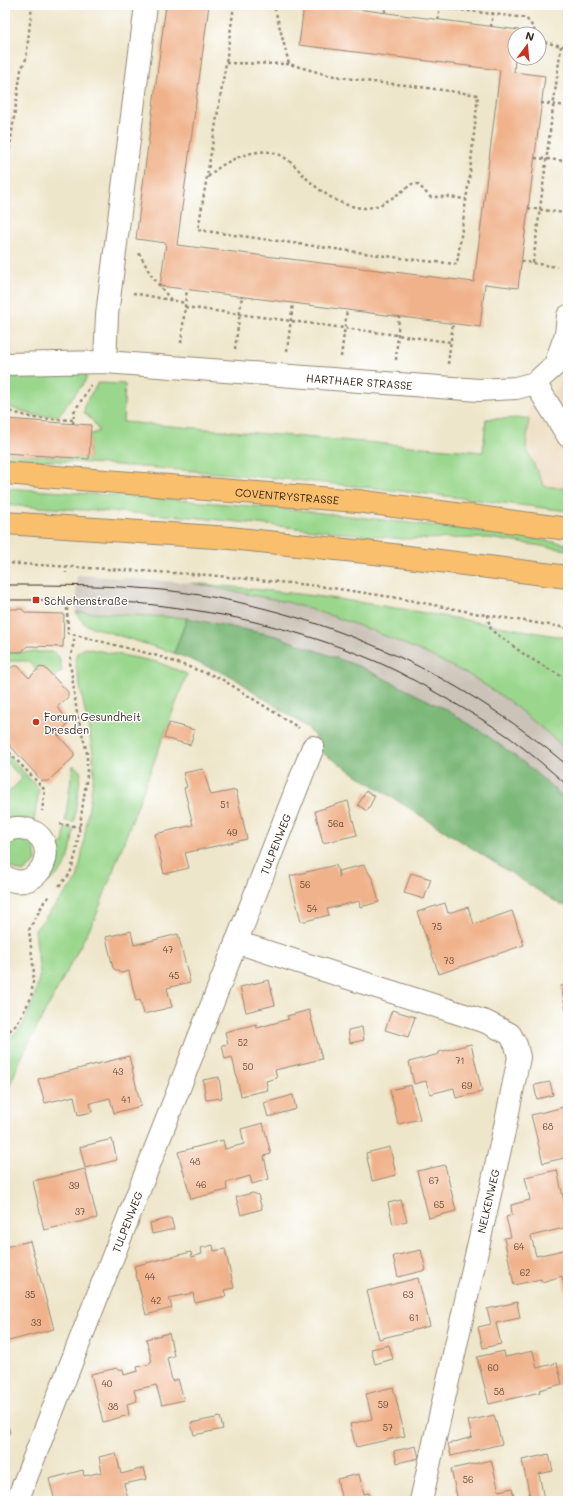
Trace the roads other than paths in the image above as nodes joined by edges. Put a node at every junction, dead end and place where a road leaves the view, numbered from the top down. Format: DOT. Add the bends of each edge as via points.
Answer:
graph roads {
  1 [pos="146,5"];
  2 [pos="568,316"];
  3 [pos="105,362"];
  4 [pos="5,364"];
  5 [pos="535,382"];
  6 [pos="568,436"];
  7 [pos="5,473"];
  8 [pos="5,523"];
  9 [pos="568,529"];
  10 [pos="568,577"];
  11 [pos="313,747"];
  12 [pos="5,832"];
  13 [pos="5,877"];
  14 [pos="236,942"];
  15 [pos="17,1501"];
  16 [pos="421,1501"];
  1 -- 3 [label="street" via="107,315"];
  2 -- 5 [label="street, HARTHAER STRASSE" via="566,334 555,365"];
  3 -- 4 [label="street, HARTHAER STRASSE"];
  3 -- 5 [label="street, HARTHAER STRASSE" via="479,390 516,388"];
  5 -- 6 [label="street"];
  7 -- 9 [label="main road, COVENTRYSTRASSE" via="357,501"];
  8 -- 10 [label="main road" via="230,538"];
  11 -- 14 [label="street, TULPENWEG"];
  12 -- 13 [label="street" via="15,828 31,830 42,841 46,854 42,868 31,878 15,881"];
  14 -- 15 [label="street, TULPENWEG"];
  14 -- 16 [label="street, NELKENWEG" via="486,1022 510,1034 516,1045 518,1057 506,1122"];
}
